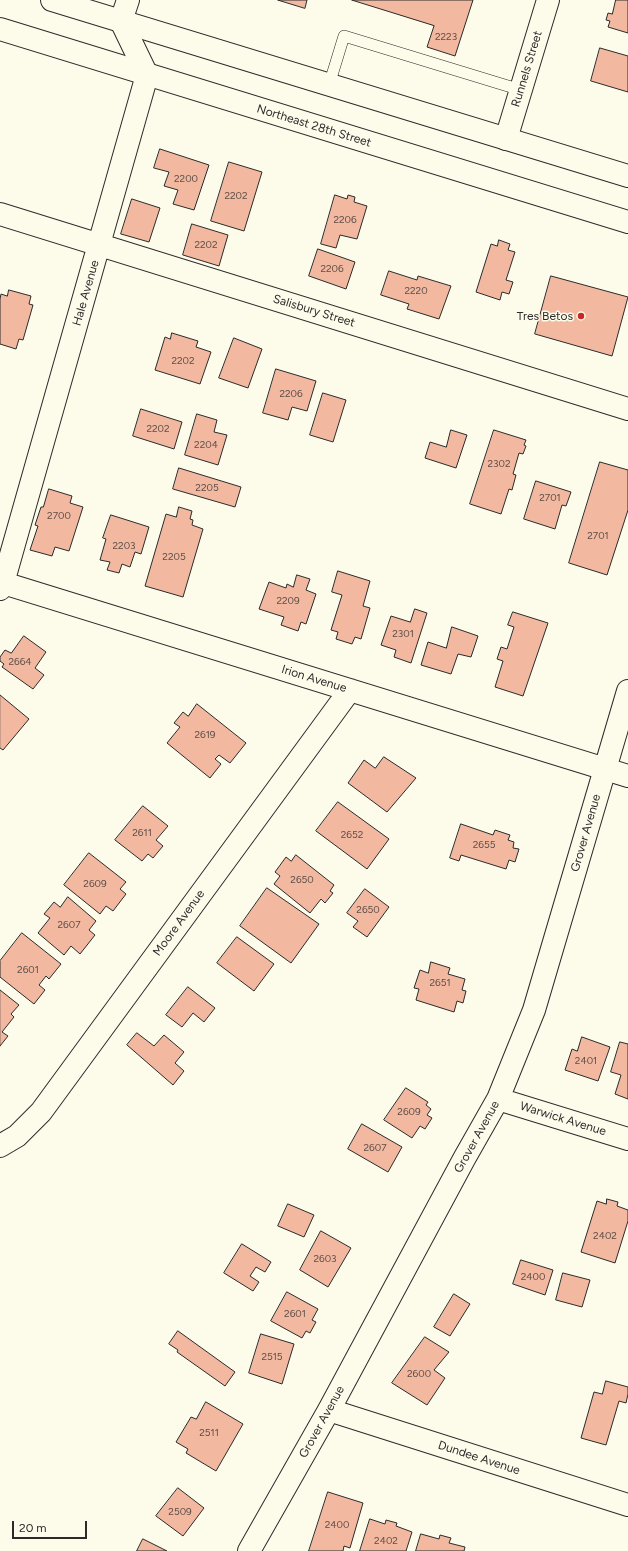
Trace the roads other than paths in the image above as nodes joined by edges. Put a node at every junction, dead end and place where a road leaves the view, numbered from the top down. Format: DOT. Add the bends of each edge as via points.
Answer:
graph roads {
  1 [pos="52,0"];
  2 [pos="128,0"];
  3 [pos="548,0"];
  4 [pos="121,21"];
  5 [pos="0,30"];
  6 [pos="147,75"];
  7 [pos="329,85"];
  8 [pos="521,90"];
  9 [pos="506,139"];
  10 [pos="628,176"];
  11 [pos="0,214"];
  12 [pos="628,222"];
  13 [pos="100,244"];
  14 [pos="628,409"];
  15 [pos="1,585"];
  16 [pos="350,690"];
  17 [pos="628,691"];
  18 [pos="605,769"];
  19 [pos="628,776"];
  20 [pos="498,1099"];
  21 [pos="628,1139"];
  22 [pos="0,1146"];
  23 [pos="330,1410"];
  24 [pos="628,1505"];
  25 [pos="249,1551"];
  1 -- 4 [label="street"];
  2 -- 4 [label="street"];
  3 -- 8 [label="street, Runnels Street"];
  4 -- 6 [label="street"];
  4 -- 7 [label="street"];
  5 -- 6 [label="street, Northeast 28th Street"];
  6 -- 12 [label="street, Northeast 28th Street"];
  6 -- 13 [label="street, Hale Avenue"];
  7 -- 8 [label="lane" via="344,36"];
  7 -- 9 [label="street"];
  8 -- 9 [label="street, Runnels Street"];
  9 -- 10 [label="street"];
  11 -- 13 [label="street, Salisbury Street"];
  13 -- 14 [label="street, Salisbury Street"];
  13 -- 15 [label="street, Hale Avenue"];
  15 -- 16 [label="street, Irion Avenue"];
  16 -- 18 [label="street, Irion Avenue"];
  16 -- 22 [label="street, Moore Avenue" via="41,1112 17,1136"];
  17 -- 18 [label="street, Grover Avenue"];
  18 -- 19 [label="street, Irion Avenue"];
  18 -- 20 [label="street, Grover Avenue" via="534,1010"];
  20 -- 21 [label="street, Warwick Avenue"];
  20 -- 23 [label="street, Grover Avenue"];
  23 -- 24 [label="street, Dundee Avenue"];
  23 -- 25 [label="street, Grover Avenue"];
}
